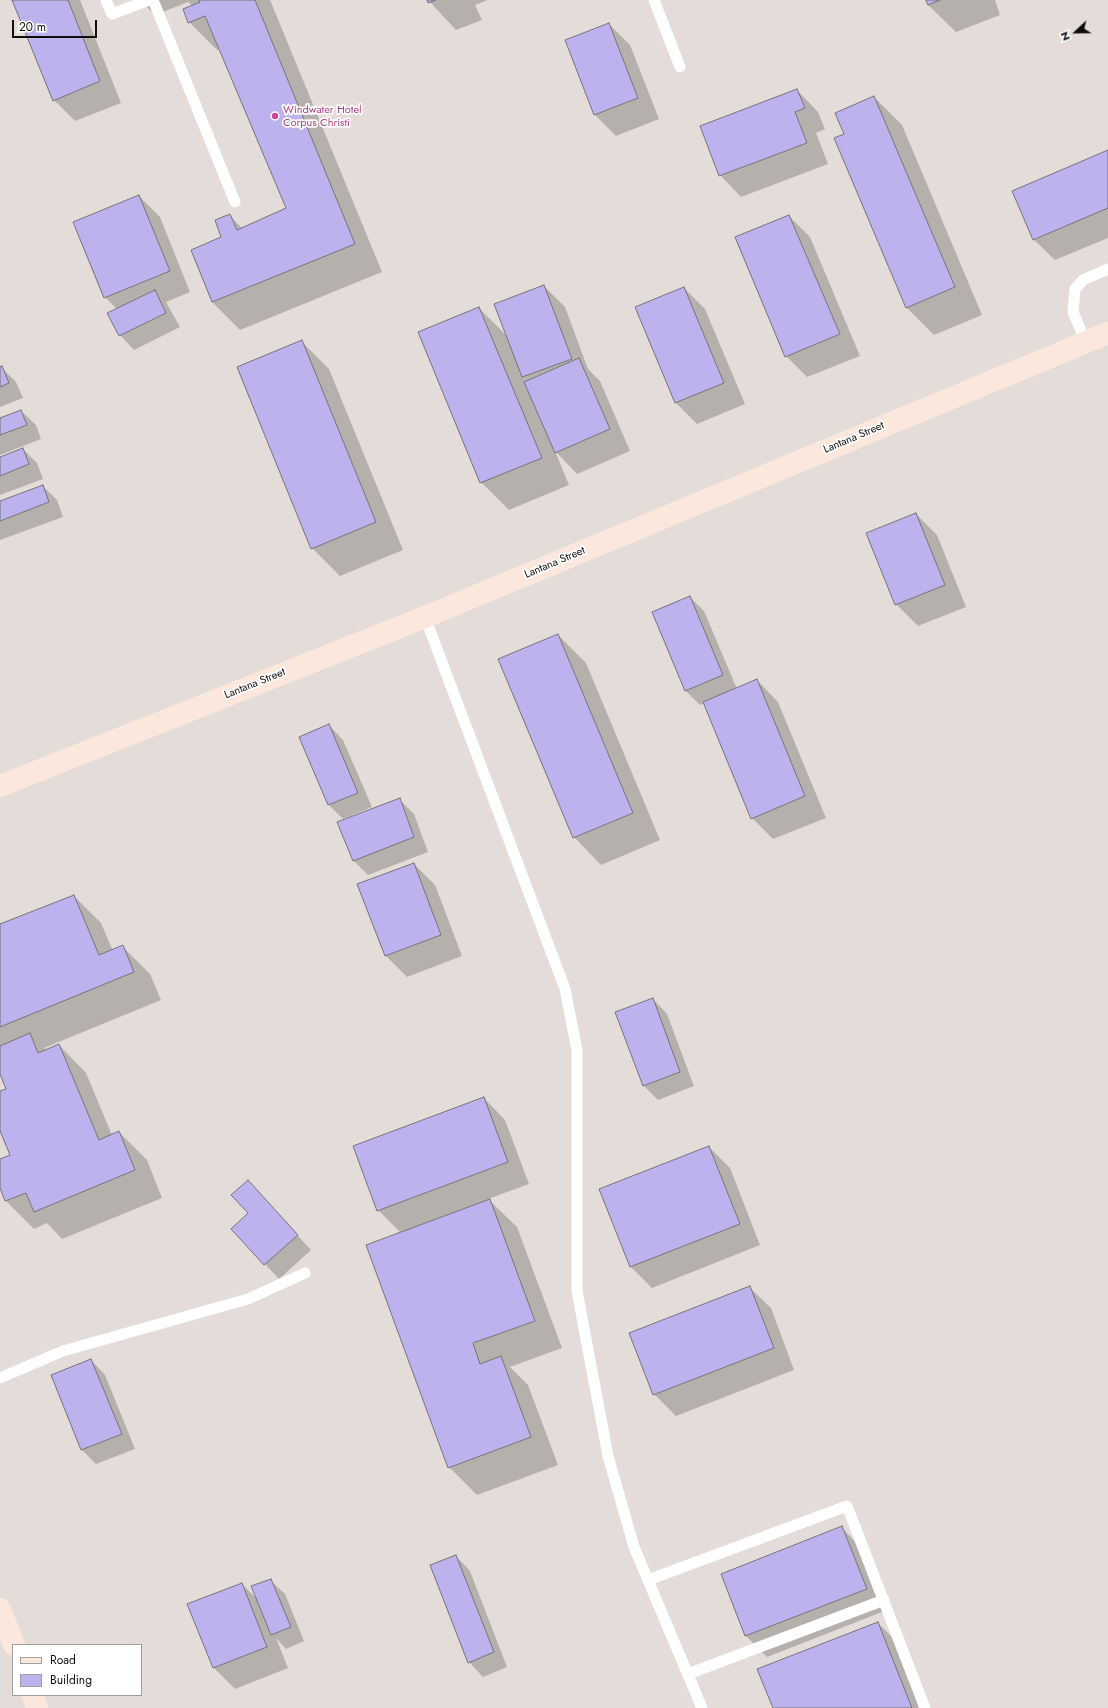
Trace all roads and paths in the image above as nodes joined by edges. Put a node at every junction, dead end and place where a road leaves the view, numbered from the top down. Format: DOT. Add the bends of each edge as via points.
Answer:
graph roads {
  1 [pos="106,0"];
  2 [pos="148,0"];
  3 [pos="153,0"];
  4 [pos="654,0"];
  5 [pos="680,67"];
  6 [pos="235,202"];
  7 [pos="1108,269"];
  8 [pos="1108,333"];
  9 [pos="1086,342"];
  10 [pos="425,617"];
  11 [pos="0,786"];
  12 [pos="305,1273"];
  13 [pos="0,1378"];
  14 [pos="648,1580"];
  15 [pos="884,1600"];
  16 [pos="0,1609"];
  17 [pos="14,1644"];
  18 [pos="688,1674"];
  19 [pos="33,1696"];
  20 [pos="38,1708"];
  21 [pos="702,1708"];
  22 [pos="925,1708"];
  1 -- 2 [label="lane" via="112,14"];
  3 -- 6 [label="lane"];
  4 -- 5 [label="lane"];
  7 -- 9 [label="lane" via="1083,280 1075,289 1073,312"];
  8 -- 9 [label="street, Lantana Street"];
  9 -- 10 [label="street, Lantana Street"];
  10 -- 11 [label="street, Lantana Street"];
  10 -- 14 [label="lane" via="565,989 577,1050 577,1291 608,1456 634,1546"];
  12 -- 13 [label="lane" via="248,1299 63,1351"];
  14 -- 15 [label="lane" via="847,1506"];
  14 -- 18 [label="lane"];
  15 -- 18 [label="lane"];
  15 -- 22 [label="lane"];
  16 -- 17 [label="street"];
  18 -- 21 [label="lane"];
  19 -- 20 [label="street"];
}
